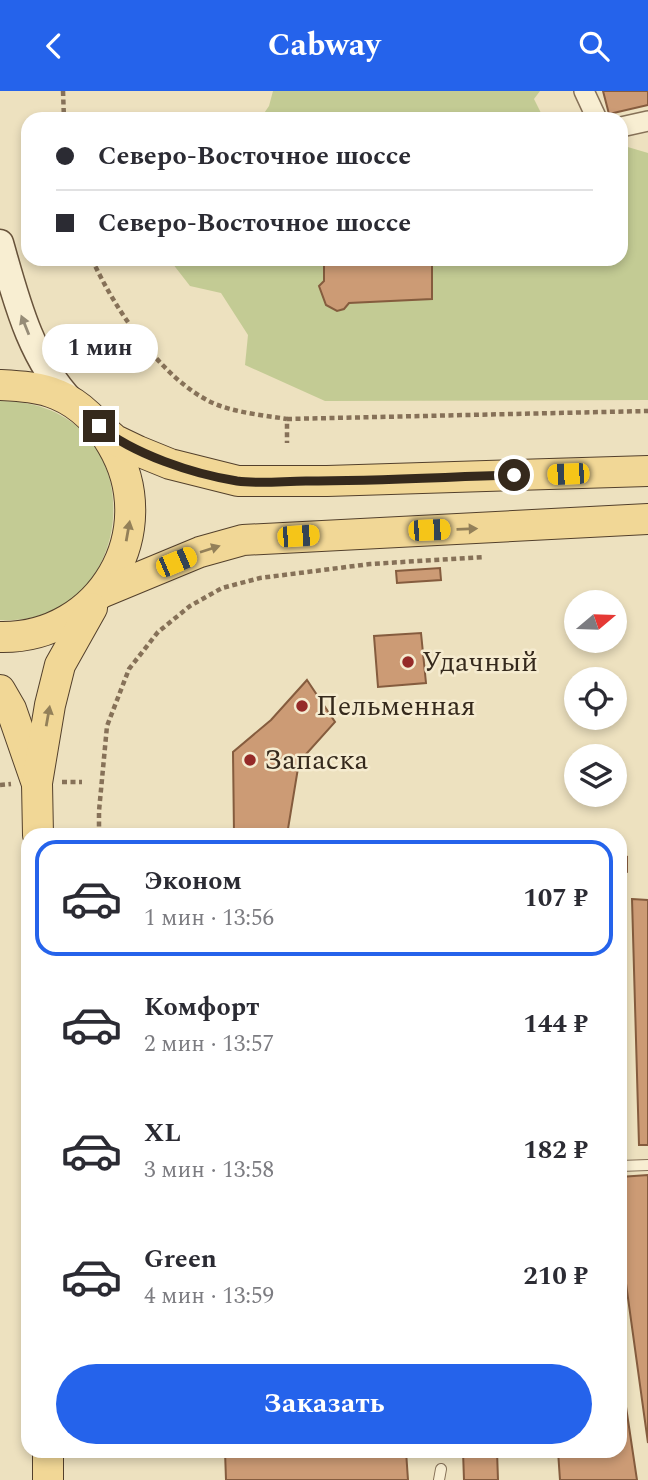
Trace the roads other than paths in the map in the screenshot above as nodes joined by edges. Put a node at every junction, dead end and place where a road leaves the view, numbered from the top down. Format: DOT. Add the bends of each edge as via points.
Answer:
graph roads {
  1 [pos="584,91"];
  2 [pos="594,112"];
  3 [pos="648,121"];
  4 [pos="628,125"];
  5 [pos="0,243"];
  6 [pos="0,385"];
  7 [pos="74,403"];
  8 [pos="99,426"];
  9 [pos="648,471"];
  10 [pos="648,520"];
  11 [pos="101,593"];
  12 [pos="0,637"];
  13 [pos="0,690"];
  14 [pos="37,783"];
  15 [pos="38,828"];
  16 [pos="648,1165"];
  17 [pos="627,1166"];
  18 [pos="48,1458"];
  19 [pos="48,1480"];
  1 -- 2 [label="street"];
  3 -- 4 [label="street"];
  7 -- 5 [label="main road, one-way" via="55,384 23,322"];
  6 -- 7 [label="main road" via="39,389"];
  7 -- 8 [label="main road"];
  8 -- 9 [label="main road" via="115,440 170,464 237,481"];
  11 -- 8 [label="main road, one-way" via="120,560 131,499 120,459"];
  11 -- 10 [label="main road, one-way" via="200,552 243,540"];
  11 -- 12 [label="main road" via="73,618 56,626"];
  14 -- 11 [label="main road, one-way" via="60,665"];
  13 -- 14 [label="main road"];
  14 -- 15 [label="main road"];
  16 -- 17 [label="lane"];
  18 -- 19 [label="main road"];
}
